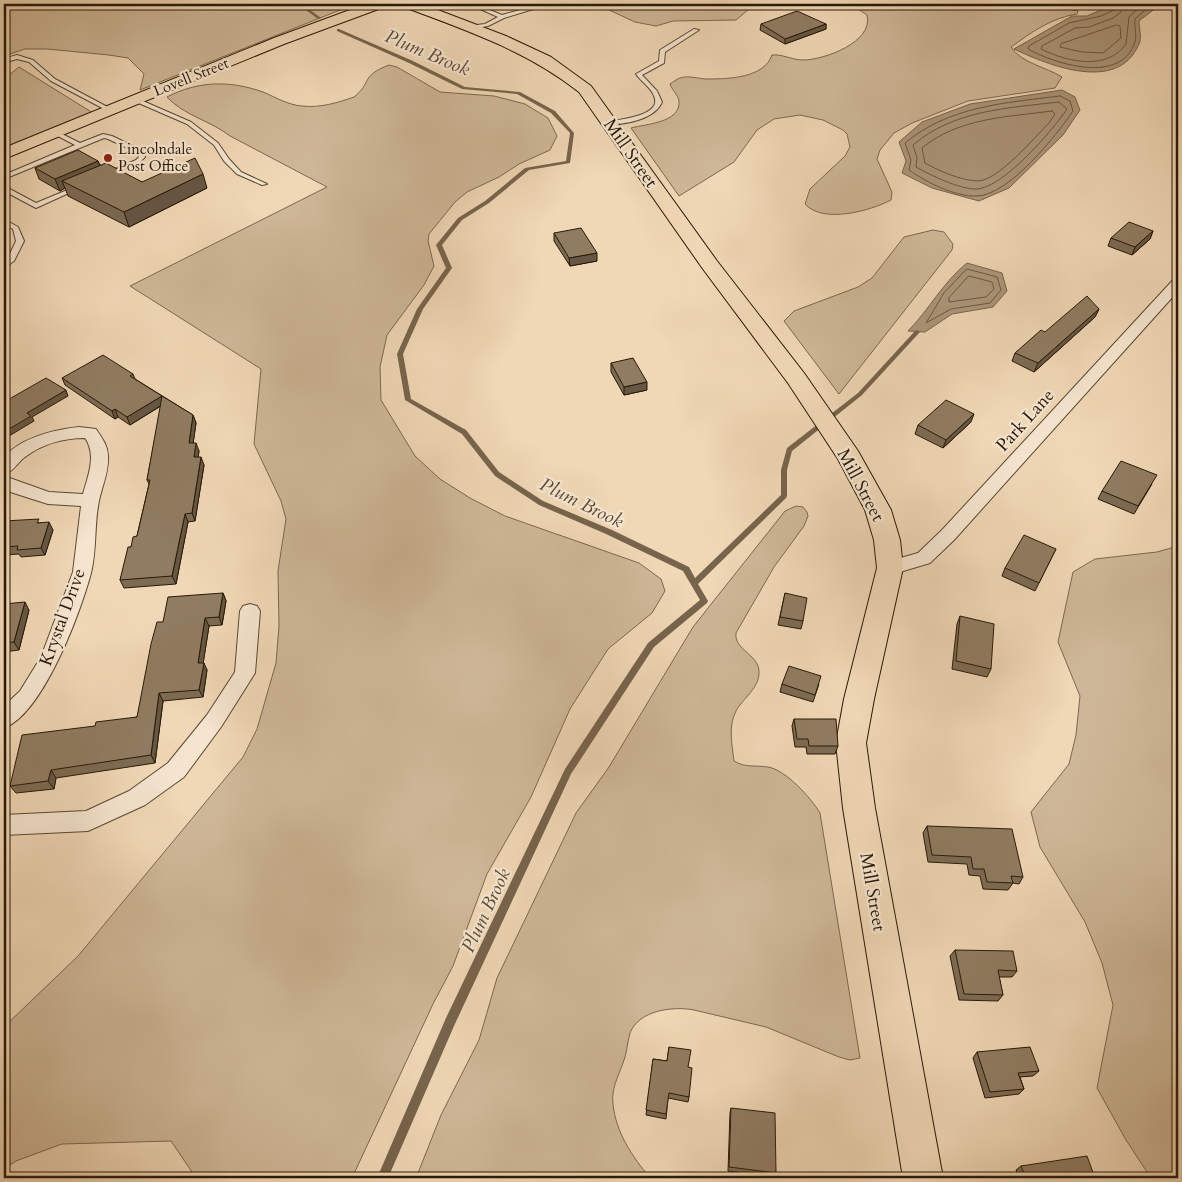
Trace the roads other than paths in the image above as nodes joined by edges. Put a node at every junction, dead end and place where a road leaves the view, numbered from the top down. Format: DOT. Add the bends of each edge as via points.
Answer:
graph roads {
  1 [pos="470,4"];
  2 [pos="547,4"];
  3 [pos="395,9"];
  4 [pos="502,17"];
  5 [pos="470,27"];
  6 [pos="696,30"];
  7 [pos="4,65"];
  8 [pos="136,100"];
  9 [pos="110,110"];
  10 [pos="610,123"];
  11 [pos="56,133"];
  12 [pos="79,145"];
  13 [pos="4,154"];
  14 [pos="4,177"];
  15 [pos="95,180"];
  16 [pos="87,184"];
  17 [pos="264,184"];
  18 [pos="4,188"];
  19 [pos="4,221"];
  20 [pos="4,266"];
  21 [pos="1178,283"];
  22 [pos="4,469"];
  23 [pos="4,482"];
  24 [pos="90,501"];
  25 [pos="890,568"];
  26 [pos="250,611"];
  27 [pos="4,718"];
  28 [pos="4,825"];
  29 [pos="923,1178"];
  1 -- 4 [label="lane"];
  2 -- 4 [label="lane"];
  3 -- 5 [label="main road, Mill Street"];
  3 -- 8 [label="main road, Lovell Street" via="339,18"];
  4 -- 5 [label="lane" via="486,25"];
  5 -- 10 [label="main road, Mill Street" via="518,46 566,73 585,89"];
  6 -- 10 [label="lane" via="662,51 662,62 639,74 657,95 657,108 641,117"];
  7 -- 9 [label="lane" via="8,60 17,58 31,61 53,80"];
  8 -- 9 [label="main road, Lovell Street"];
  8 -- 17 [label="lane" via="189,123 216,144 239,172"];
  9 -- 11 [label="main road, Lovell Street"];
  10 -- 25 [label="main road, Mill Street" via="710,265 796,378 849,457 878,510 888,540"];
  11 -- 12 [label="lane"];
  11 -- 13 [label="main road, Lovell Street"];
  12 -- 14 [label="lane"];
  12 -- 15 [label="lane" via="103,136 140,152 142,157 138,161"];
  16 -- 18 [label="lane" via="36,206"];
  19 -- 20 [label="lane" via="16,228 20,241"];
  21 -- 25 [label="street, Park Lane" via="948,535 924,558"];
  22 -- 24 [label="street, Krystal Drive" via="20,452 44,440 72,431 90,433 99,443 101,454"];
  23 -- 24 [label="street" via="48,498"];
  24 -- 27 [label="street, Krystal Drive" via="82,572 50,659 28,697"];
  25 -- 29 [label="main road, Mill Street" via="851,743 859,808"];
  26 -- 28 [label="street" via="245,673 176,770 137,798 88,821"];
}
